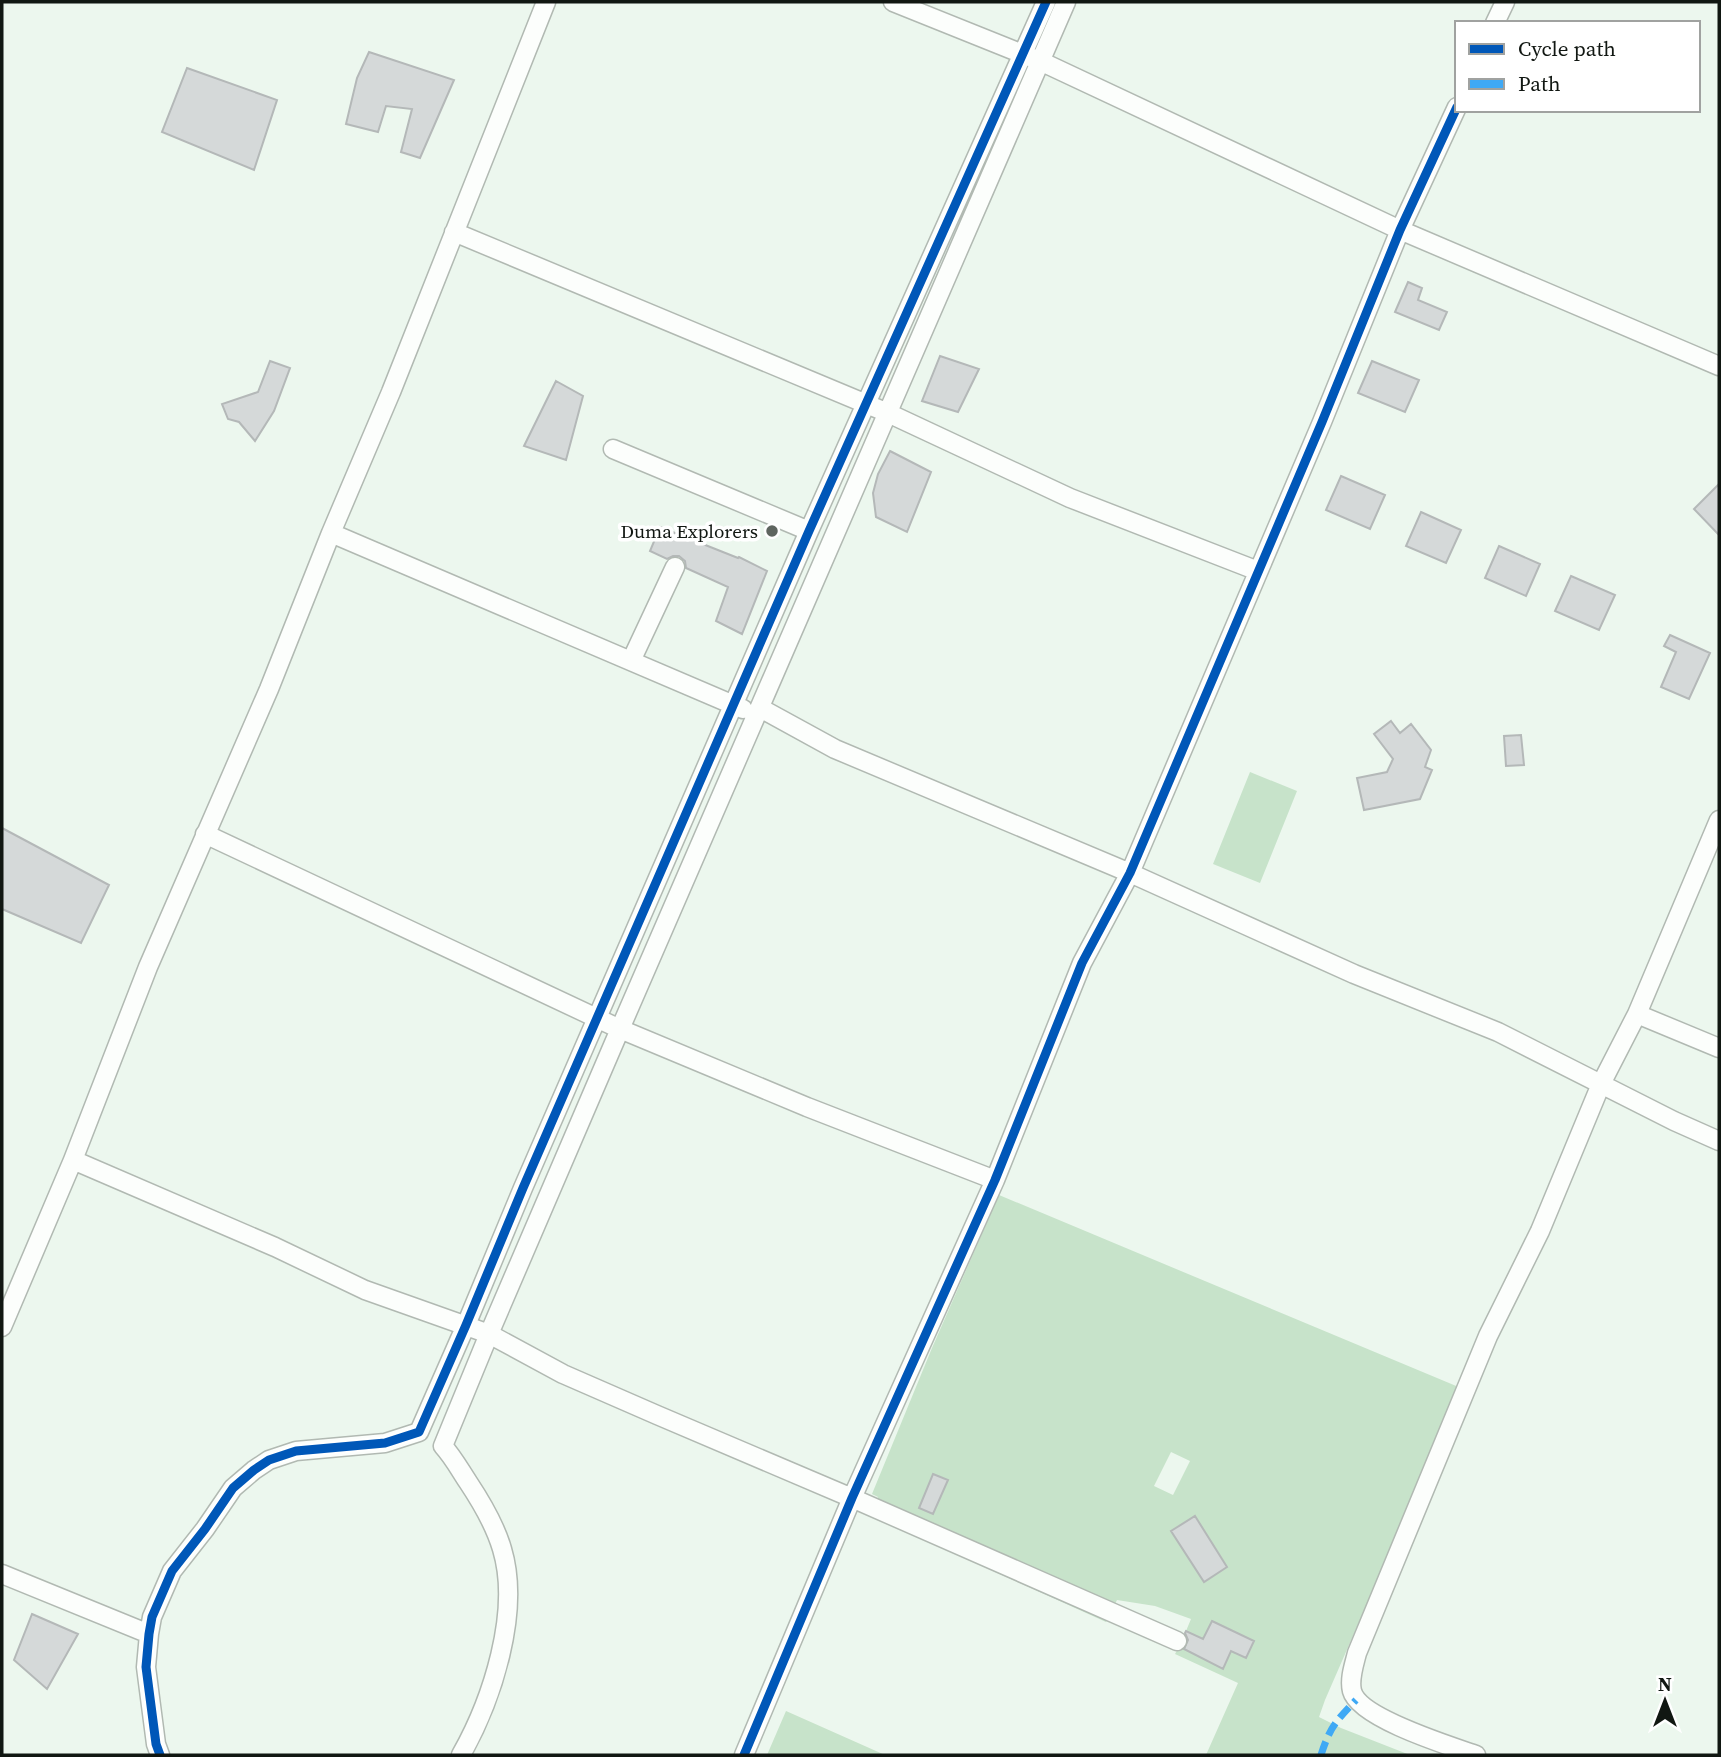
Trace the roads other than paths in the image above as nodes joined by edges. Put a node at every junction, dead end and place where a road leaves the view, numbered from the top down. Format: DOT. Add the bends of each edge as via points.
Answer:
graph roads {
  1 [pos="893,2"];
  2 [pos="1046,2"];
  3 [pos="1066,2"];
  4 [pos="1505,2"];
  5 [pos="539,4"];
  6 [pos="1496,21"];
  7 [pos="1022,55"];
  8 [pos="1040,61"];
  9 [pos="1455,111"];
  10 [pos="1400,230"];
  11 [pos="454,232"];
  12 [pos="1719,366"];
  13 [pos="866,404"];
  14 [pos="888,413"];
  15 [pos="613,449"];
  16 [pos="809,531"];
  17 [pos="331,533"];
  18 [pos="675,567"];
  19 [pos="1258,571"];
  20 [pos="631,661"];
  21 [pos="733,705"];
  22 [pos="758,712"];
  23 [pos="1719,820"];
  24 [pos="205,834"];
  25 [pos="1130,873"];
  26 [pos="1637,1014"];
  27 [pos="597,1018"];
  28 [pos="620,1029"];
  29 [pos="1719,1048"];
  30 [pos="1601,1084"];
  31 [pos="1719,1140"];
  32 [pos="73,1160"];
  33 [pos="995,1180"];
  34 [pos="466,1325"];
  35 [pos="2,1327"];
  36 [pos="489,1334"];
  37 [pos="419,1432"];
  38 [pos="443,1447"];
  39 [pos="852,1498"];
  40 [pos="2,1574"];
  41 [pos="149,1634"];
  42 [pos="1177,1641"];
  43 [pos="160,1755"];
  44 [pos="461,1755"];
  45 [pos="744,1755"];
  46 [pos="1476,1755"];
  1 -- 7 [label="street"];
  2 -- 7 [label="street"];
  3 -- 8 [label="street"];
  4 -- 6 [label="street"];
  5 -- 11 [label="street"];
  7 -- 8 [label="street"];
  7 -- 13 [label="street"];
  8 -- 10 [label="street"];
  8 -- 14 [label="street"];
  9 -- 10 [label="street"];
  10 -- 12 [label="street"];
  10 -- 19 [label="street"];
  11 -- 13 [label="street"];
  11 -- 17 [label="street"];
  13 -- 14 [label="street"];
  13 -- 16 [label="street"];
  14 -- 19 [label="street" via="1070,498"];
  14 -- 22 [label="street"];
  15 -- 16 [label="street"];
  16 -- 21 [label="street"];
  17 -- 20 [label="street"];
  17 -- 24 [label="street"];
  18 -- 20 [label="street"];
  19 -- 25 [label="street"];
  20 -- 21 [label="street"];
  21 -- 22 [label="street"];
  21 -- 27 [label="street"];
  22 -- 25 [label="street"];
  22 -- 28 [label="street"];
  23 -- 26 [label="street"];
  24 -- 27 [label="street"];
  24 -- 32 [label="street"];
  25 -- 30 [label="street" via="1354,974 1498,1032"];
  25 -- 33 [label="street" via="1082,963"];
  26 -- 29 [label="street"];
  26 -- 30 [label="street"];
  27 -- 28 [label="street"];
  27 -- 34 [label="street"];
  28 -- 33 [label="street"];
  28 -- 36 [label="street"];
  30 -- 31 [label="street"];
  30 -- 46 [label="street" via="1540,1231 1488,1336 1357,1653 1352,1675 1351,1690 1363,1707"];
  32 -- 34 [label="street" via="365,1290"];
  32 -- 35 [label="street"];
  33 -- 39 [label="street"];
  34 -- 36 [label="street"];
  34 -- 37 [label="street"];
  36 -- 38 [label="street"];
  36 -- 39 [label="street" via="563,1374"];
  37 -- 38 [label="street"];
  37 -- 41 [label="street" via="385,1443 296,1451 254,1470 233,1488 172,1571"];
  38 -- 44 [label="street" via="495,1530 507,1582 507,1620 491,1689"];
  39 -- 42 [label="street"];
  39 -- 45 [label="street"];
  40 -- 41 [label="street"];
  41 -- 43 [label="street" via="146,1667"];
}
